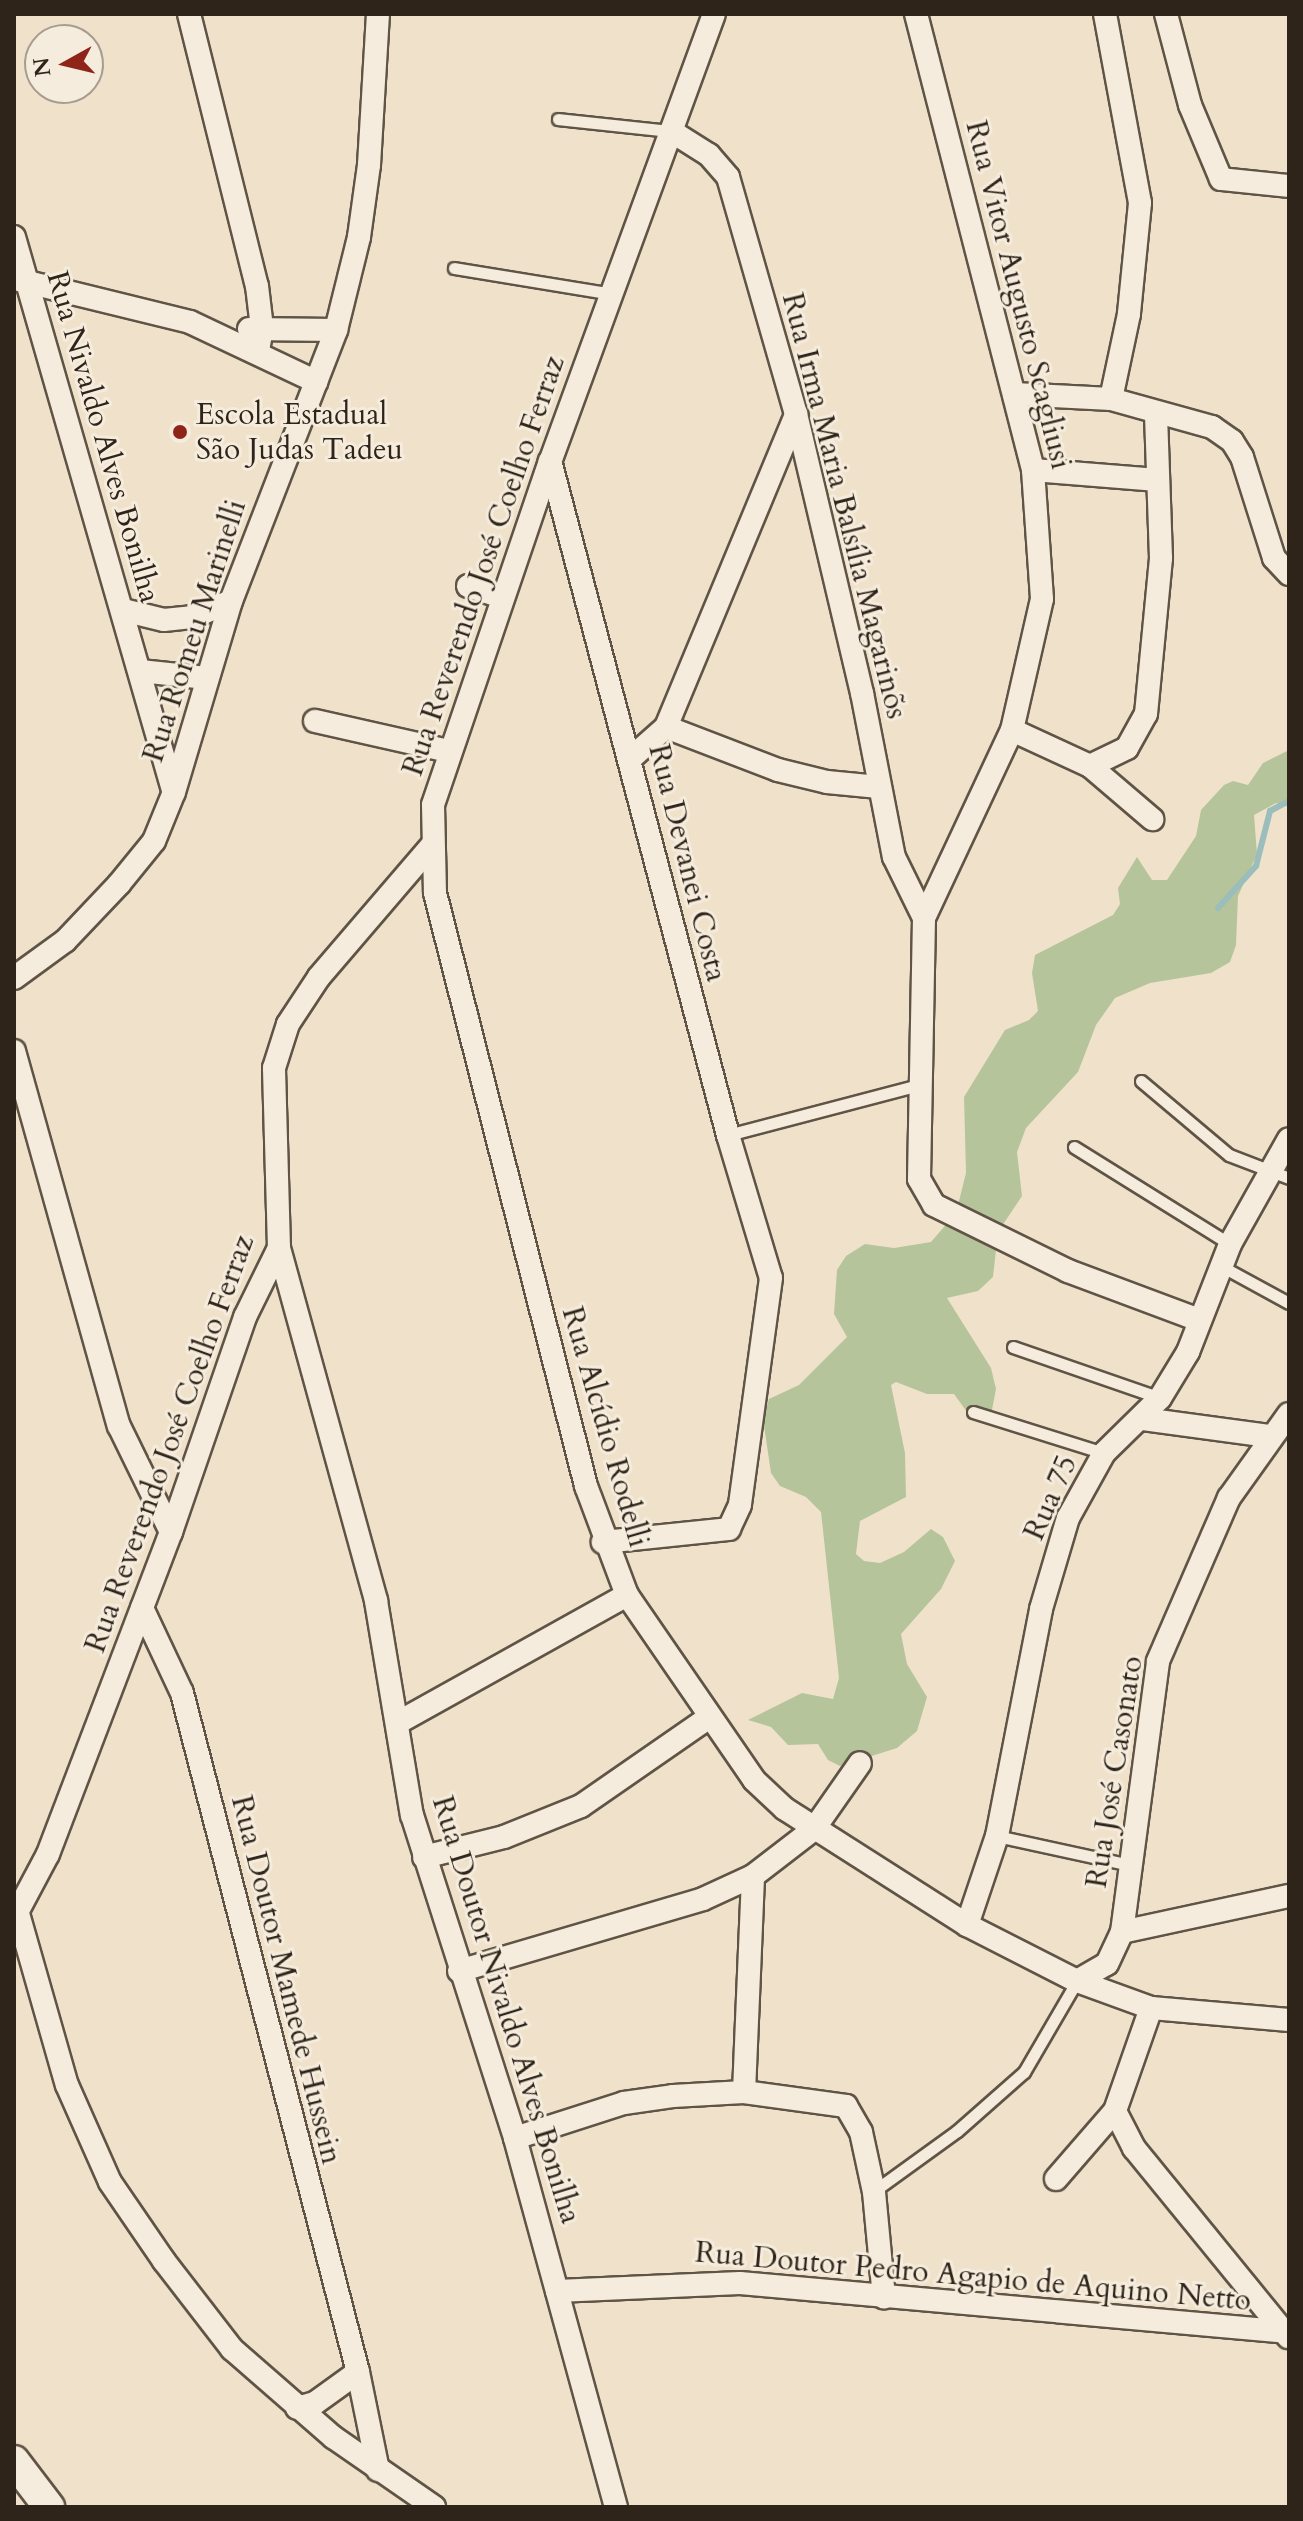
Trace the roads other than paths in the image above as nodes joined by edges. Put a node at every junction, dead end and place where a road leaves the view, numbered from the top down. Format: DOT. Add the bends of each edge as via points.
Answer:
graph roads {
  1 [pos="189,14"];
  2 [pos="378,14"];
  3 [pos="714,14"];
  4 [pos="916,14"];
  5 [pos="1105,14"];
  6 [pos="1166,14"];
  7 [pos="558,119"];
  8 [pos="671,131"];
  9 [pos="1289,186"];
  10 [pos="14,237"];
  11 [pos="454,268"];
  12 [pos="20,280"];
  13 [pos="612,294"];
  14 [pos="262,328"];
  15 [pos="336,330"];
  16 [pos="212,332"];
  17 [pos="258,351"];
  18 [pos="317,382"];
  19 [pos="1014,394"];
  20 [pos="1111,399"];
  21 [pos="796,414"];
  22 [pos="1156,414"];
  23 [pos="550,461"];
  24 [pos="1033,470"];
  25 [pos="1158,480"];
  26 [pos="1289,574"];
  27 [pos="468,586"];
  28 [pos="502,597"];
  29 [pos="231,601"];
  30 [pos="123,610"];
  31 [pos="140,671"];
  32 [pos="207,678"];
  33 [pos="315,721"];
  34 [pos="666,727"];
  35 [pos="1012,730"];
  36 [pos="448,751"];
  37 [pos="630,759"];
  38 [pos="1090,766"];
  39 [pos="879,787"];
  40 [pos="174,792"];
  41 [pos="1152,819"];
  42 [pos="433,844"];
  43 [pos="924,918"];
  44 [pos="14,978"];
  45 [pos="14,1051"];
  46 [pos="1141,1081"];
  47 [pos="919,1085"];
  48 [pos="728,1135"];
  49 [pos="1289,1139"];
  50 [pos="1074,1147"];
  51 [pos="1281,1175"];
  52 [pos="1230,1244"];
  53 [pos="279,1248"];
  54 [pos="1221,1266"];
  55 [pos="1289,1303"];
  56 [pos="1199,1320"];
  57 [pos="1013,1347"];
  58 [pos="1160,1398"];
  59 [pos="973,1412"];
  60 [pos="1289,1414"];
  61 [pos="1143,1419"];
  62 [pos="1269,1436"];
  63 [pos="1104,1453"];
  64 [pos="171,1532"];
  65 [pos="603,1542"];
  66 [pos="627,1595"];
  67 [pos="142,1608"];
  68 [pos="708,1718"];
  69 [pos="399,1722"];
  70 [pos="860,1763"];
  71 [pos="814,1829"];
  72 [pos="997,1836"];
  73 [pos="424,1857"];
  74 [pos="1130,1865"];
  75 [pos="753,1876"];
  76 [pos="1289,1896"];
  77 [pos="16,1911"];
  78 [pos="967,1925"];
  79 [pos="1122,1932"];
  80 [pos="459,1971"];
  81 [pos="1077,1981"];
  82 [pos="1151,2008"];
  83 [pos="1289,2020"];
  84 [pos="744,2092"];
  85 [pos="1115,2111"];
  86 [pos="515,2138"];
  87 [pos="1056,2179"];
  88 [pos="874,2192"];
  89 [pos="557,2291"];
  90 [pos="884,2298"];
  91 [pos="1288,2334"];
  92 [pos="358,2372"];
  93 [pos="297,2408"];
  94 [pos="367,2414"];
  95 [pos="333,2437"];
  96 [pos="14,2461"];
  97 [pos="378,2470"];
  98 [pos="49,2507"];
  99 [pos="434,2507"];
  100 [pos="616,2507"];
  1 -- 14 [label="street" via="245,234"];
  2 -- 15 [label="street, Rua Romeu Marinelli" via="369,165 359,237"];
  3 -- 8 [label="street, Rua Reverendo José Coelho Ferraz"];
  4 -- 19 [label="street, Rua Vitor Augusto Scagliusi"];
  5 -- 20 [label="street" via="1140,203 1129,314"];
  6 -- 9 [label="street" via="1190,105 1221,179"];
  7 -- 8 [label="lane"];
  8 -- 13 [label="street, Rua Reverendo José Coelho Ferraz"];
  8 -- 21 [label="street, Rua Irma Maria Balsília Magarinõs" via="709,155 728,177"];
  10 -- 12 [label="street, Rua Nivaldo Alves Bonilha"];
  11 -- 13 [label="lane"];
  12 -- 16 [label="street"];
  12 -- 30 [label="street, Rua Nivaldo Alves Bonilha"];
  13 -- 23 [label="street, Rua Reverendo José Coelho Ferraz"];
  14 -- 15 [label="street"];
  14 -- 16 [label="street"];
  14 -- 17 [label="street"];
  15 -- 18 [label="street, Rua Romeu Marinelli"];
  16 -- 17 [label="street"];
  17 -- 18 [label="street"];
  18 -- 29 [label="street, Rua Romeu Marinelli"];
  19 -- 20 [label="street"];
  19 -- 24 [label="street, Rua Vitor Augusto Scagliusi"];
  20 -- 22 [label="street"];
  21 -- 34 [label="street"];
  21 -- 39 [label="street, Rua Irma Maria Balsília Magarinõs"];
  22 -- 25 [label="street"];
  22 -- 26 [label="street" via="1212,427 1232,441 1250,473 1274,558"];
  23 -- 28 [label="street, Rua Reverendo José Coelho Ferraz"];
  23 -- 37 [label="street, Rua Devanei Costa"];
  24 -- 25 [label="street"];
  24 -- 35 [label="street, Rua Vitor Augusto Scagliusi" via="1042,599"];
  25 -- 38 [label="street" via="1160,590 1146,714 1127,748"];
  27 -- 28 [label="street"];
  28 -- 36 [label="street, Rua Reverendo José Coelho Ferraz"];
  29 -- 30 [label="street" via="194,617 164,620"];
  29 -- 32 [label="street, Rua Romeu Marinelli"];
  30 -- 31 [label="street, Rua Nivaldo Alves Bonilha"];
  31 -- 32 [label="street"];
  31 -- 40 [label="street, Rua Nivaldo Alves Bonilha"];
  32 -- 40 [label="street, Rua Romeu Marinelli"];
  33 -- 36 [label="street"];
  34 -- 37 [label="street"];
  34 -- 39 [label="street" via="778,770"];
  35 -- 38 [label="street"];
  35 -- 43 [label="street, Rua Vitor Augusto Scagliusi"];
  36 -- 42 [label="street, Rua Reverendo José Coelho Ferraz" via="433,805"];
  37 -- 48 [label="street, Rua Devanei Costa"];
  38 -- 41 [label="street"];
  39 -- 43 [label="street, Rua Irma Maria Balsília Magarinõs" via="894,857"];
  40 -- 44 [label="street, Rua Romeu Marinelli" via="154,841 119,884 65,941"];
  42 -- 53 [label="street, Rua Reverendo José Coelho Ferraz" via="319,977 288,1024 274,1068"];
  42 -- 65 [label="street, Rua Alcídio Rodelli" via="435,893"];
  43 -- 47 [label="street, Rua Vitor Augusto Scagliusi"];
  45 -- 64 [label="street" via="119,1426"];
  46 -- 51 [label="lane" via="1229,1155"];
  47 -- 48 [label="lane"];
  47 -- 56 [label="street, Rua Vitor Augusto Scagliusi" via="919,1179 931,1199 1068,1271"];
  48 -- 65 [label="street, Rua Devanei Costa" via="771,1278 740,1505 729,1529"];
  49 -- 51 [label="street, Rua 75"];
  50 -- 52 [label="lane"];
  51 -- 52 [label="street, Rua 75"];
  52 -- 54 [label="street, Rua 75"];
  53 -- 64 [label="street, Rua Reverendo José Coelho Ferraz" via="245,1317"];
  53 -- 69 [label="street, Rua Doutor Nivaldo Alves Bonilha" via="376,1601"];
  54 -- 55 [label="lane"];
  54 -- 56 [label="street, Rua 75"];
  56 -- 58 [label="street, Rua 75" via="1188,1352"];
  57 -- 58 [label="lane"];
  58 -- 61 [label="street, Rua 75"];
  59 -- 63 [label="lane"];
  60 -- 62 [label="street, Rua José Casonato"];
  61 -- 62 [label="street"];
  61 -- 63 [label="street, Rua 75"];
  62 -- 74 [label="street, Rua José Casonato" via="1229,1498 1158,1661"];
  63 -- 72 [label="street, Rua 75" via="1068,1518 1041,1609"];
  64 -- 67 [label="street, Rua Reverendo José Coelho Ferraz"];
  65 -- 66 [label="street, Rua Alcídio Rodelli"];
  66 -- 68 [label="street, Rua Alcídio Rodelli"];
  66 -- 69 [label="street"];
  67 -- 77 [label="street, Rua Reverendo José Coelho Ferraz" via="48,1854"];
  67 -- 92 [label="street, Rua Doutor Mamede Hussein" via="182,1693"];
  68 -- 71 [label="street, Rua Alcídio Rodelli" via="754,1780"];
  68 -- 73 [label="street" via="581,1806 504,1837"];
  69 -- 73 [label="street, Rua Doutor Nivaldo Alves Bonilha" via="412,1815"];
  70 -- 71 [label="street"];
  71 -- 75 [label="street"];
  71 -- 78 [label="street, Rua Alcídio Rodelli"];
  72 -- 74 [label="lane"];
  72 -- 78 [label="street, Rua 75"];
  73 -- 80 [label="street, Rua Doutor Nivaldo Alves Bonilha"];
  74 -- 79 [label="street, Rua José Casonato"];
  75 -- 80 [label="street" via="703,1899"];
  75 -- 84 [label="street"];
  76 -- 79 [label="street"];
  77 -- 93 [label="street" via="67,2085 110,2182 232,2349"];
  78 -- 81 [label="street, Rua Alcídio Rodelli"];
  79 -- 81 [label="street" via="1107,1964"];
  80 -- 86 [label="street, Rua Doutor Nivaldo Alves Bonilha"];
  81 -- 82 [label="street, Rua Alcídio Rodelli"];
  81 -- 88 [label="lane" via="1024,2072 957,2131"];
  82 -- 83 [label="street, Rua Alcídio Rodelli"];
  82 -- 85 [label="street"];
  84 -- 86 [label="street" via="624,2103"];
  84 -- 88 [label="street" via="846,2106 861,2132"];
  85 -- 87 [label="street"];
  85 -- 91 [label="street" via="1162,2184"];
  86 -- 89 [label="street, Rua Doutor Nivaldo Alves Bonilha"];
  88 -- 90 [label="street"];
  89 -- 90 [label="street, Rua Doutor Pedro Agapio de Aquino Netto" via="740,2283"];
  89 -- 100 [label="street, Rua Doutor Nivaldo Alves Bonilha"];
  90 -- 91 [label="street, Rua Doutor Pedro Agapio de Aquino Netto"];
  92 -- 93 [label="street" via="315,2403"];
  92 -- 94 [label="street, Rua Doutor Mamede Hussein"];
  93 -- 95 [label="street"];
  94 -- 95 [label="street"];
  94 -- 97 [label="street, Rua Doutor Mamede Hussein"];
  95 -- 97 [label="street"];
  96 -- 98 [label="main road"];
  97 -- 99 [label="street"];
}
